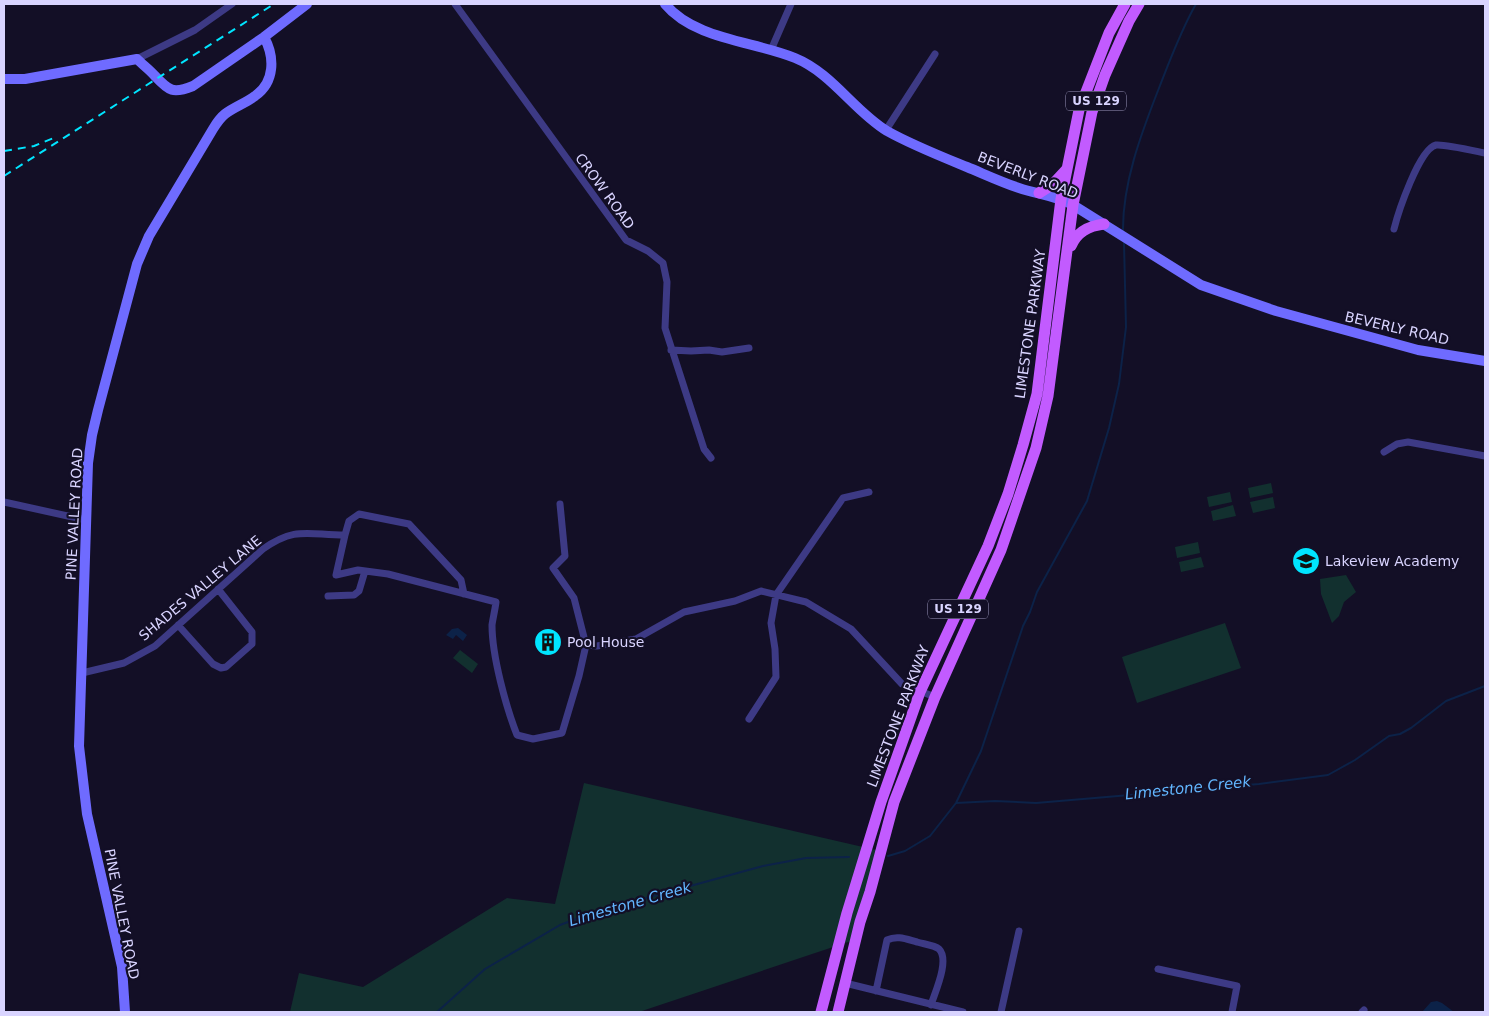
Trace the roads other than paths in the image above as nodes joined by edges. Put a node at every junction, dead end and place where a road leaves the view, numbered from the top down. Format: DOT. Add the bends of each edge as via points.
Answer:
graph roads {
  1 [pos="232,4"];
  2 [pos="308,4"];
  3 [pos="455,4"];
  4 [pos="665,4"];
  5 [pos="791,4"];
  6 [pos="1125,4"];
  7 [pos="1139,4"];
  8 [pos="264,37"];
  9 [pos="771,50"];
  10 [pos="935,54"];
  11 [pos="137,59"];
  12 [pos="4,79"];
  13 [pos="886,130"];
  14 [pos="1485,153"];
  15 [pos="1067,168"];
  16 [pos="1039,193"];
  17 [pos="1061,199"];
  18 [pos="1073,205"];
  19 [pos="1104,224"];
  20 [pos="1394,230"];
  21 [pos="1067,255"];
  22 [pos="749,348"];
  23 [pos="671,350"];
  24 [pos="1485,361"];
  25 [pos="1384,452"];
  26 [pos="1485,456"];
  27 [pos="711,458"];
  28 [pos="869,492"];
  29 [pos="4,502"];
  30 [pos="560,504"];
  31 [pos="86,520"];
  32 [pos="345,536"];
  33 [pos="365,571"];
  34 [pos="218,589"];
  35 [pos="464,594"];
  36 [pos="776,595"];
  37 [pos="328,596"];
  38 [pos="178,625"];
  39 [pos="586,645"];
  40 [pos="82,673"];
  41 [pos="920,692"];
  42 [pos="935,696"];
  43 [pos="749,720"];
  44 [pos="1019,931"];
  45 [pos="1158,968"];
  46 [pos="830,979"];
  47 [pos="845,983"];
  48 [pos="876,991"];
  49 [pos="931,1005"];
  50 [pos="125,1012"];
  51 [pos="821,1012"];
  52 [pos="838,1012"];
  53 [pos="963,1012"];
  54 [pos="1001,1012"];
  55 [pos="1232,1012"];
  1 -- 11 [label="street" via="195,30"];
  2 -- 8 [label="street"];
  3 -- 23 [label="street, CROW ROAD" via="626,240 663,263 667,282 665,328"];
  4 -- 9 [label="street, BEVERLY ROAD" via="686,23"];
  5 -- 9 [label="street"];
  6 -- 15 [label="main road, LIMESTONE PARKWAY / US 129" via="1109,33 1079,110"];
  7 -- 18 [label="main road, LIMESTONE PARKWAY / US 129" via="1104,75 1092,112"];
  8 -- 11 [label="street" via="183,90 164,87"];
  8 -- 31 [label="street, PINE VALLEY ROAD" via="270,49 270,80 255,97 224,115 213,129 149,236 137,264 92,436"];
  9 -- 13 [label="street, BEVERLY ROAD" via="796,58 812,68"];
  10 -- 13 [label="street"];
  11 -- 12 [label="street" via="25,79"];
  13 -- 16 [label="street, BEVERLY ROAD" via="948,159"];
  14 -- 20 [label="street" via="1437,145 1428,149 1398,210"];
  15 -- 16 [label="main road" via="1053,184"];
  15 -- 17 [label="main road, LIMESTONE PARKWAY / US 129"];
  16 -- 17 [label="street, BEVERLY ROAD"];
  17 -- 18 [label="street, BEVERLY ROAD"];
  17 -- 41 [label="main road, LIMESTONE PARKWAY / US 129" via="1037,394 1023,445 988,546"];
  18 -- 19 [label="street, BEVERLY ROAD"];
  18 -- 21 [label="main road, LIMESTONE PARKWAY / US 129"];
  19 -- 21 [label="main road" via="1094,225 1078,234"];
  19 -- 24 [label="street, BEVERLY ROAD" via="1201,285 1276,311 1410,348"];
  21 -- 42 [label="main road, LIMESTONE PARKWAY / US 129" via="1048,396 1036,448 1001,550"];
  22 -- 23 [label="street" via="722,352"];
  23 -- 27 [label="street, CROW ROAD" via="704,449"];
  25 -- 26 [label="street" via="1408,442"];
  28 -- 36 [label="street" via="843,498"];
  29 -- 31 [label="street"];
  30 -- 39 [label="street" via="565,556 553,568 574,598"];
  31 -- 40 [label="street, PINE VALLEY ROAD"];
  32 -- 33 [label="street" via="336,575"];
  32 -- 34 [label="street, SHADES VALLEY LANE" via="310,532 278,539 262,549"];
  32 -- 35 [label="street" via="350,521 359,514 410,524 461,580"];
  33 -- 35 [label="street"];
  33 -- 37 [label="street" via="359,591"];
  34 -- 38 [label="street, SHADES VALLEY LANE"];
  34 -- 38 [label="street" via="252,632 252,644 221,668 213,664"];
  35 -- 39 [label="street" via="496,602 492,624 494,650 517,735 534,739 562,732"];
  36 -- 39 [label="street" via="761,591 735,601 684,612 636,639"];
  36 -- 41 [label="street" via="806,602 851,628 902,684"];
  36 -- 43 [label="street" via="771,623 776,677"];
  38 -- 40 [label="street, SHADES VALLEY LANE" via="155,646 124,663"];
  40 -- 50 [label="street, PINE VALLEY ROAD" via="79,746 86,804 122,967"];
  41 -- 42 [label="street"];
  41 -- 46 [label="main road, LIMESTONE PARKWAY / US 129" via="881,802"];
  42 -- 47 [label="main road, LIMESTONE PARKWAY / US 129" via="894,802"];
  44 -- 54 [label="street"];
  45 -- 55 [label="street" via="1237,986"];
  46 -- 47 [label="main road"];
  46 -- 51 [label="main road, LIMESTONE PARKWAY / US 129"];
  47 -- 48 [label="street"];
  47 -- 52 [label="main road, LIMESTONE PARKWAY / US 129"];
  48 -- 49 [label="street"];
  48 -- 49 [label="street" via="887,940 896,937 934,946 940,950 943,966"];
  49 -- 53 [label="street"];
}
